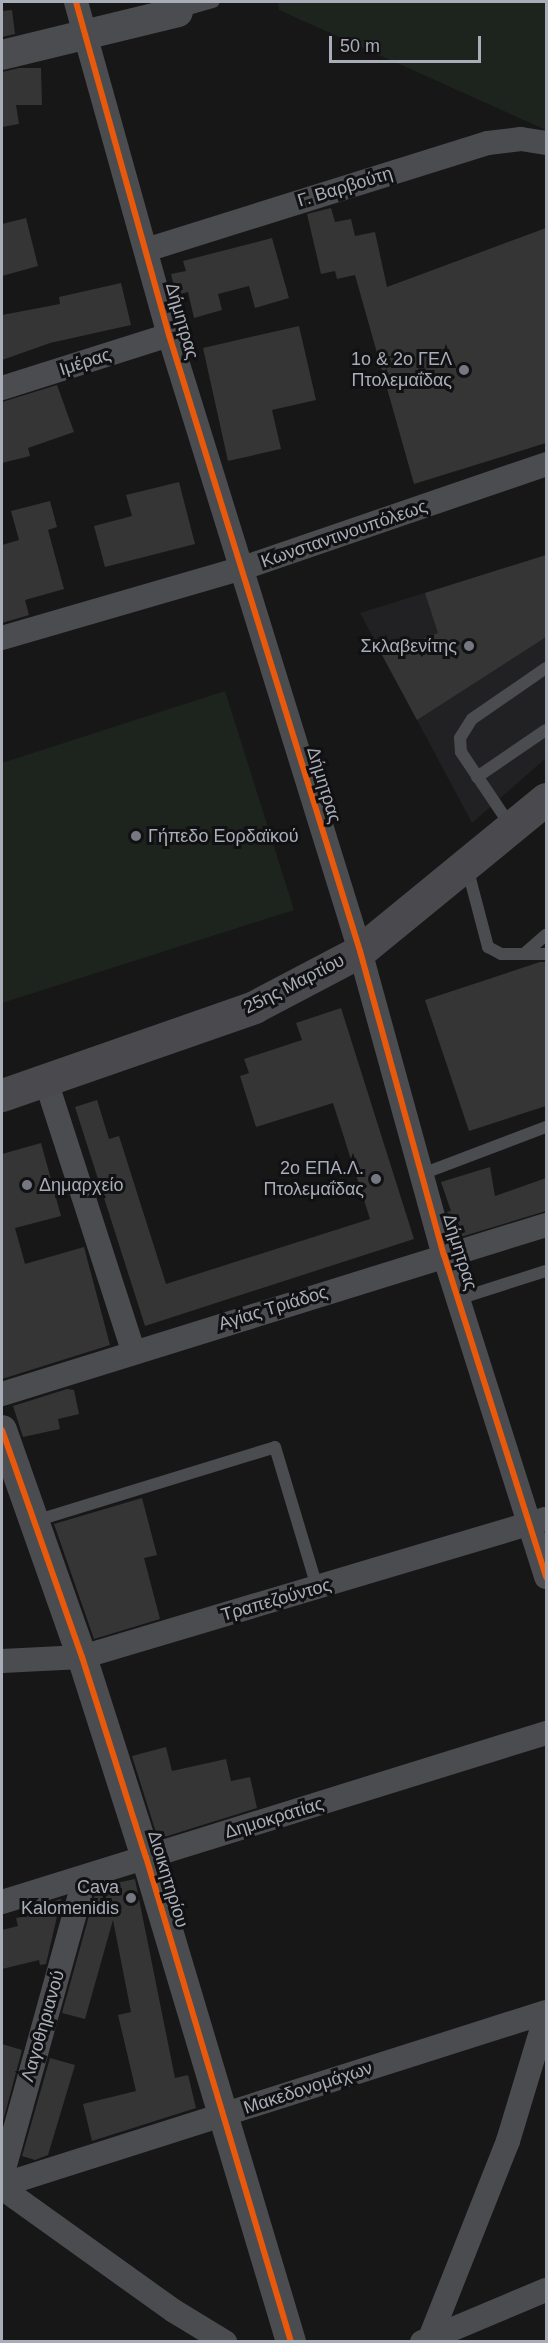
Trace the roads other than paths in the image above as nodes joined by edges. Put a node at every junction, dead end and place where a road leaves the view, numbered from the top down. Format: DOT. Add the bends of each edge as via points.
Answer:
graph roads {
  1 [pos="76,2"];
  2 [pos="214,2"];
  3 [pos="178,12"];
  4 [pos="86,34"];
  5 [pos="2,55"];
  6 [pos="546,143"];
  7 [pos="146,249"];
  8 [pos="169,335"];
  9 [pos="2,388"];
  10 [pos="546,464"];
  11 [pos="240,569"];
  12 [pos="2,638"];
  13 [pos="546,668"];
  14 [pos="546,729"];
  15 [pos="477,777"];
  16 [pos="546,800"];
  17 [pos="512,828"];
  18 [pos="466,866"];
  19 [pos="546,935"];
  20 [pos="360,951"];
  21 [pos="525,953"];
  22 [pos="546,954"];
  23 [pos="46,1082"];
  24 [pos="2,1095"];
  25 [pos="546,1127"];
  26 [pos="422,1174"];
  27 [pos="546,1225"];
  28 [pos="444,1255"];
  29 [pos="546,1271"];
  30 [pos="458,1299"];
  31 [pos="133,1351"];
  32 [pos="2,1394"];
  33 [pos="2,1430"];
  34 [pos="34,1522"];
  35 [pos="538,1522"];
  36 [pos="546,1577"];
  37 [pos="317,1587"];
  38 [pos="82,1657"];
  39 [pos="2,1661"];
  40 [pos="546,1733"];
  41 [pos="146,1857"];
  42 [pos="85,1876"];
  43 [pos="2,1902"];
  44 [pos="546,2014"];
  45 [pos="226,2114"];
  46 [pos="2,2176"];
  47 [pos="2,2187"];
  48 [pos="546,2290"];
  49 [pos="462,2334"];
  50 [pos="426,2340"];
  51 [pos="225,2342"];
  52 [pos="291,2342"];
  1 -- 4 [label="street, Δήμητρας"];
  2 -- 3 [label="lane"];
  3 -- 4 [label="street"];
  4 -- 5 [label="street"];
  4 -- 7 [label="street, Δήμητρας"];
  6 -- 7 [label="street, Γ. Βαρβούτη" via="521,139 488,143"];
  7 -- 8 [label="street, Δήμητρας"];
  8 -- 9 [label="street, Ιμέρας"];
  8 -- 11 [label="street, Δήμητρας"];
  10 -- 11 [label="street, Κωνσταντινουπόλεως"];
  11 -- 12 [label="street, Κωνσταντινουπόλεως"];
  11 -- 20 [label="street, Δήμητρας"];
  13 -- 15 [label="lane" via="472,719 463,730 461,752"];
  14 -- 15 [label="lane"];
  15 -- 17 [label="lane"];
  16 -- 17 [label="main road, 25ης Μαρτίου"];
  17 -- 18 [label="main road, 25ης Μαρτίου"];
  18 -- 20 [label="main road, 25ης Μαρτίου"];
  18 -- 21 [label="lane" via="488,947 501,954"];
  19 -- 21 [label="lane"];
  20 -- 23 [label="main road, 25ης Μαρτίου" via="254,1006"];
  20 -- 26 [label="street, Δήμητρας"];
  21 -- 22 [label="lane"];
  23 -- 24 [label="main road, 25ης Μαρτίου"];
  23 -- 31 [label="street"];
  25 -- 26 [label="lane"];
  26 -- 28 [label="street, Δήμητρας"];
  27 -- 28 [label="street, Αγίας Τριάδος"];
  28 -- 30 [label="street, Δήμητρας"];
  28 -- 31 [label="street, Αγίας Τριάδος"];
  29 -- 30 [label="lane"];
  30 -- 35 [label="street, Δήμητρας"];
  31 -- 32 [label="street, Αγίας Τριάδος"];
  33 -- 34 [label="street, Διοικητηρίου"];
  34 -- 37 [label="lane" via="274,1448"];
  34 -- 38 [label="street, Διοικητηρίου"];
  35 -- 36 [label="street, Δήμητρας"];
  35 -- 37 [label="street, Τραπεζούντος"];
  37 -- 38 [label="street, Τραπεζούντος"];
  38 -- 39 [label="street, Τραπεζούντος"];
  38 -- 41 [label="street, Διοικητηρίου"];
  40 -- 41 [label="street, Δημοκρατίας"];
  41 -- 42 [label="street, Δημοκρατίας"];
  41 -- 45 [label="street, Διοικητηρίου"];
  42 -- 43 [label="street, Δημοκρατίας"];
  42 -- 46 [label="street, Λαγοθηριανού"];
  44 -- 45 [label="street, Μακεδονομάχων"];
  44 -- 50 [label="street" via="508,2141"];
  45 -- 47 [label="street, Μακεδονομάχων"];
  45 -- 52 [label="street, Διοικητηρίου"];
  47 -- 51 [label="street" via="174,2311"];
  48 -- 49 [label="street"];
  49 -- 50 [label="street"];
}
